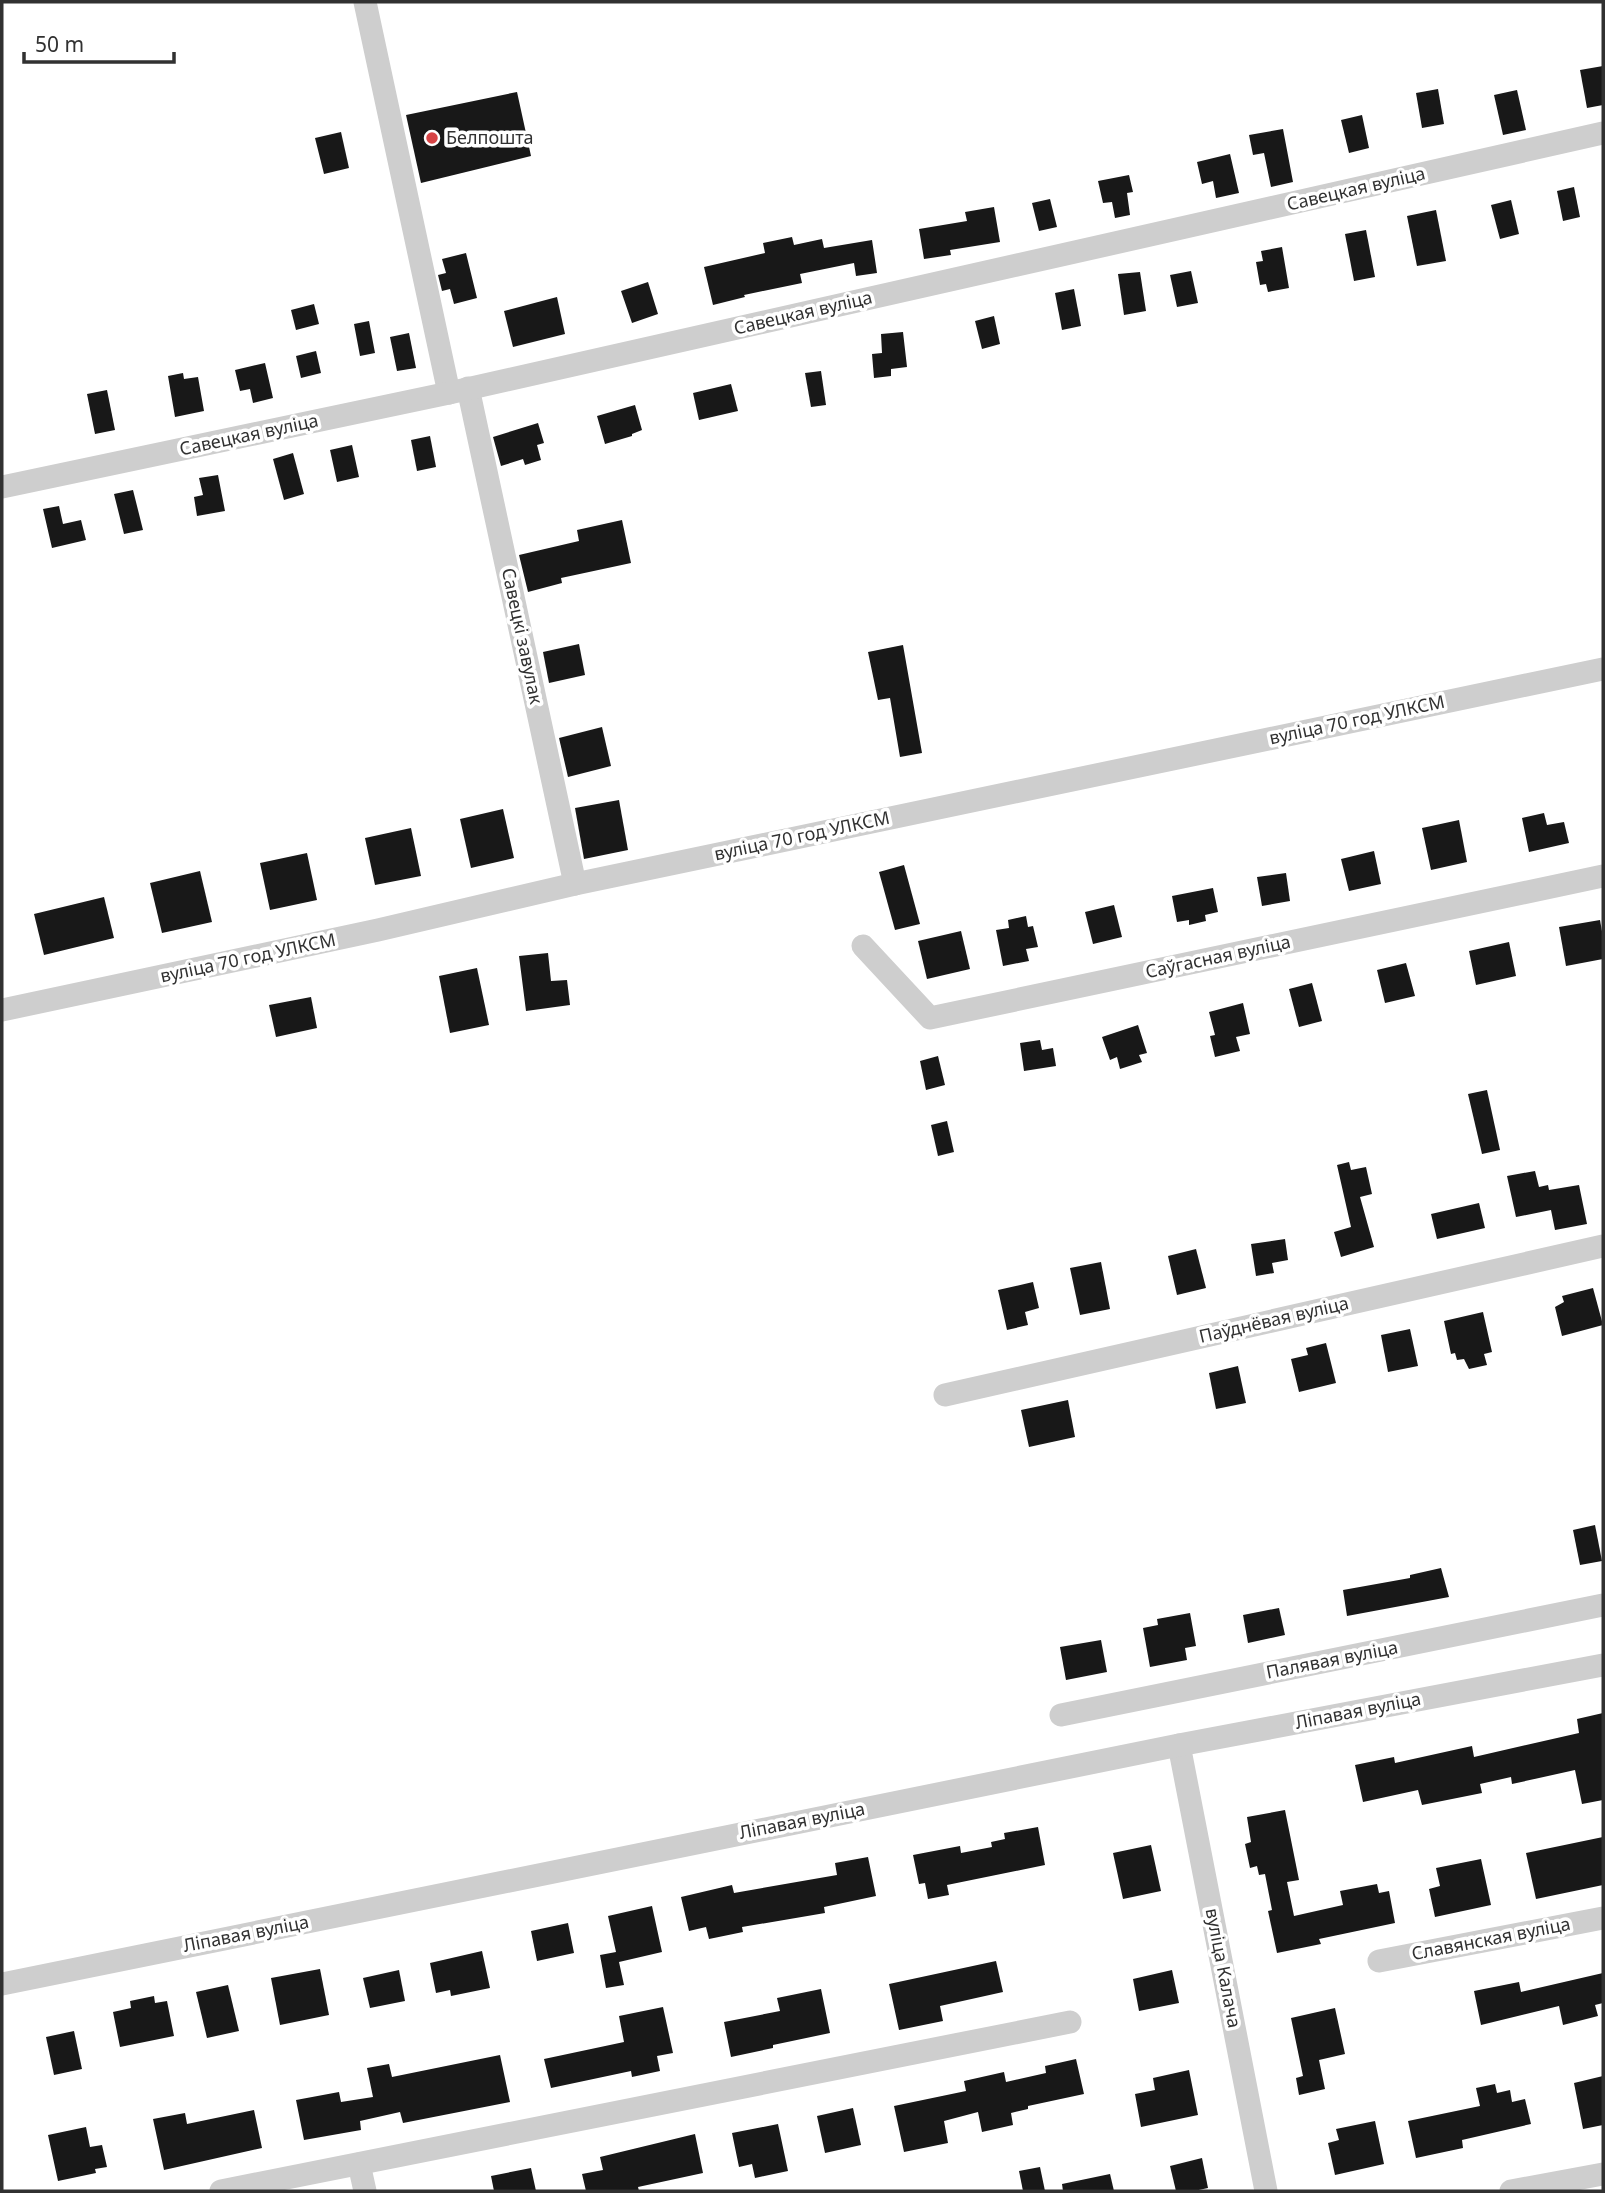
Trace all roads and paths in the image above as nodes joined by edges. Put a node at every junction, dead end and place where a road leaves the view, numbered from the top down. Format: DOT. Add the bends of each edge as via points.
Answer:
graph roads {
  1 [pos="365,2"];
  2 [pos="1603,133"];
  3 [pos="459,390"];
  4 [pos="2,487"];
  5 [pos="1603,669"];
  6 [pos="1603,876"];
  7 [pos="575,884"];
  8 [pos="863,946"];
  9 [pos="2,1010"];
  10 [pos="1603,1246"];
  11 [pos="945,1395"];
  12 [pos="1603,1605"];
  13 [pos="1603,1665"];
  14 [pos="1061,1715"];
  15 [pos="1179,1745"];
  16 [pos="1603,1918"];
  17 [pos="1379,1961"];
  18 [pos="2,1984"];
  19 [pos="1070,2022"];
  20 [pos="359,2164"];
  21 [pos="1603,2174"];
  22 [pos="221,2191"];
  23 [pos="365,2191"];
  24 [pos="1266,2191"];
  25 [pos="1511,2191"];
  1 -- 3 [label="street, Савецкі завулак"];
  2 -- 3 [label="street, Савецкая вуліца"];
  3 -- 4 [label="street, Савецкая вуліца"];
  3 -- 7 [label="street, Савецкі завулак"];
  5 -- 7 [label="street, вуліца 70 год УЛКСМ"];
  6 -- 8 [label="street, Саўгасная вуліца" via="930,1018"];
  7 -- 9 [label="street, вуліца 70 год УЛКСМ"];
  10 -- 11 [label="street, Паўднёвая вуліца"];
  12 -- 14 [label="street, Палявая вуліца"];
  13 -- 15 [label="street, Ліпавая вуліца"];
  15 -- 18 [label="street, Ліпавая вуліца"];
  15 -- 24 [label="street, вуліца Калача"];
  16 -- 17 [label="street, Славянская вуліца"];
  19 -- 20 [label="street"];
  20 -- 22 [label="street"];
  20 -- 23 [label="street"];
  21 -- 25 [label="street"];
}
